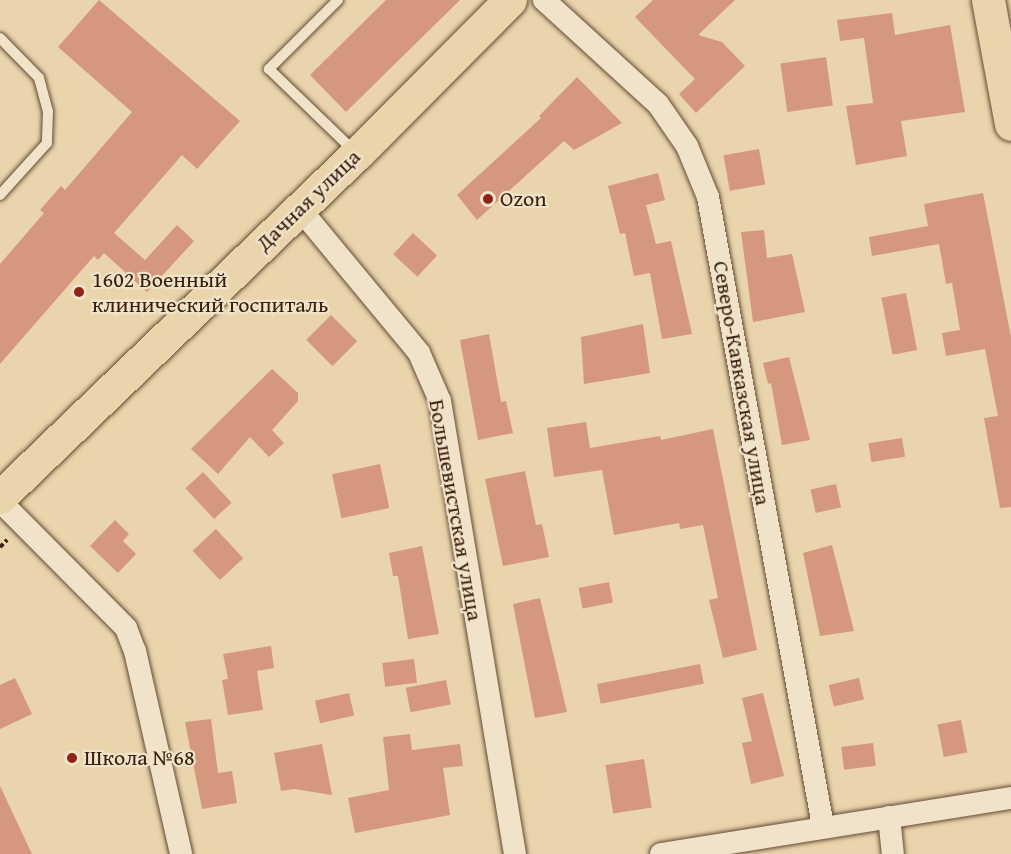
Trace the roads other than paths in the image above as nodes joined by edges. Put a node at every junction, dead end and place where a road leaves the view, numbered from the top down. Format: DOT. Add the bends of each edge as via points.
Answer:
graph roads {
  1 [pos="338,0"];
  2 [pos="510,0"];
  3 [pos="544,0"];
  4 [pos="988,0"];
  5 [pos="0,38"];
  6 [pos="1011,124"];
  7 [pos="357,154"];
  8 [pos="0,195"];
  9 [pos="300,209"];
  10 [pos="0,497"];
  11 [pos="0,501"];
  12 [pos="1011,798"];
  13 [pos="889,816"];
  14 [pos="823,826"];
  15 [pos="181,854"];
  16 [pos="515,854"];
  17 [pos="661,854"];
  18 [pos="893,854"];
  1 -- 7 [label="lane" via="269,69"];
  2 -- 7 [label="main road, Дачная улица"];
  3 -- 14 [label="street, Северо-Кавказская улица" via="658,104 687,146 708,197"];
  4 -- 6 [label="main road"];
  5 -- 8 [label="lane" via="39,78 48,111 47,143"];
  7 -- 9 [label="main road, Дачная улица"];
  9 -- 10 [label="main road, Дачная улица"];
  9 -- 16 [label="street, Большевистская улица" via="419,353 440,401"];
  11 -- 15 [label="street" via="126,628 135,651"];
  12 -- 13 [label="street"];
  13 -- 14 [label="street"];
  13 -- 18 [label="street"];
  14 -- 17 [label="street"];
}
